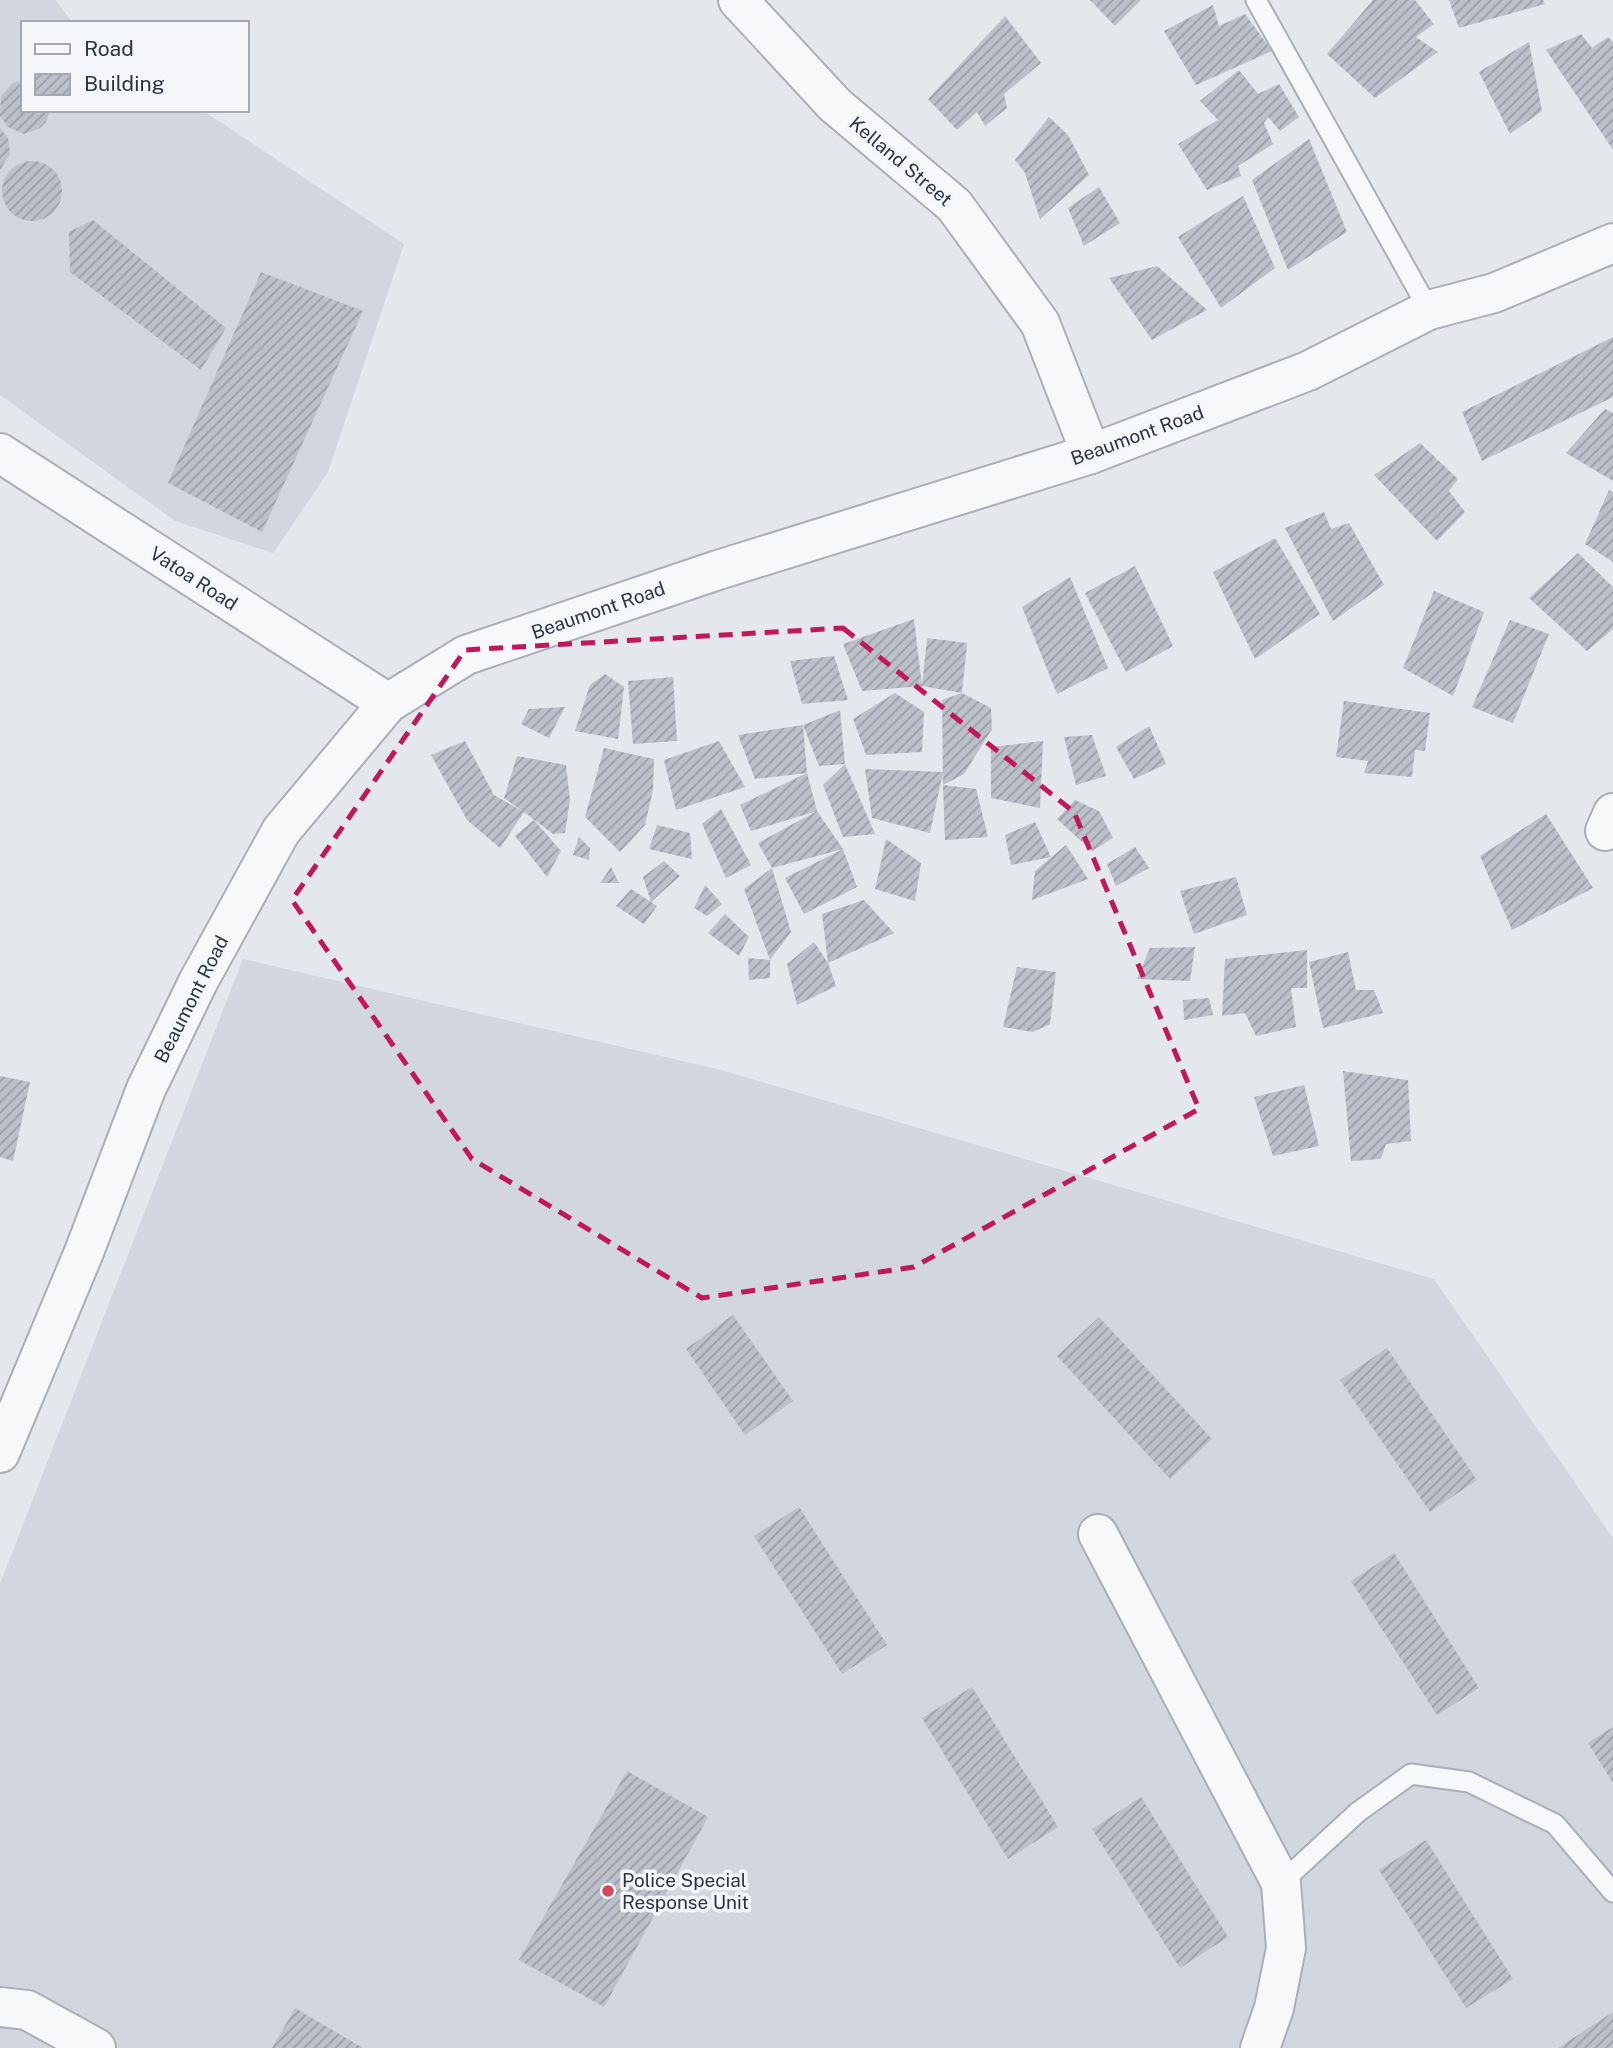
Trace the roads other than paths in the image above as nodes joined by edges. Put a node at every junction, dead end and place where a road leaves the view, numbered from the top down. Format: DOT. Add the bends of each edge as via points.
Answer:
graph roads {
  1 [pos="738,0"];
  2 [pos="1256,0"];
  3 [pos="1613,243"];
  4 [pos="1429,310"];
  5 [pos="0,453"];
  6 [pos="1091,454"];
  7 [pos="388,703"];
  8 [pos="0,1453"];
  9 [pos="1098,1534"];
  10 [pos="1281,1884"];
  11 [pos="1613,1892"];
  12 [pos="0,2007"];
  13 [pos="96,2048"];
  14 [pos="1260,2048"];
  1 -- 6 [label="street, Kelland Street" via="835,105 954,205 1040,323"];
  2 -- 4 [label="lane"];
  3 -- 4 [label="street, Beaumont Road" via="1494,293"];
  4 -- 6 [label="street, Beaumont Road" via="1308,371"];
  5 -- 7 [label="street, Vatoa Road"];
  6 -- 7 [label="street, Beaumont Road" via="718,570 466,655"];
  7 -- 8 [label="street, Beaumont Road" via="281,831 198,982 146,1089"];
  9 -- 10 [label="street"];
  10 -- 11 [label="lane" via="1358,1812 1411,1774 1469,1782 1555,1824"];
  10 -- 14 [label="street" via="1286,1948"];
  12 -- 13 [label="street" via="27,2010"];
}
